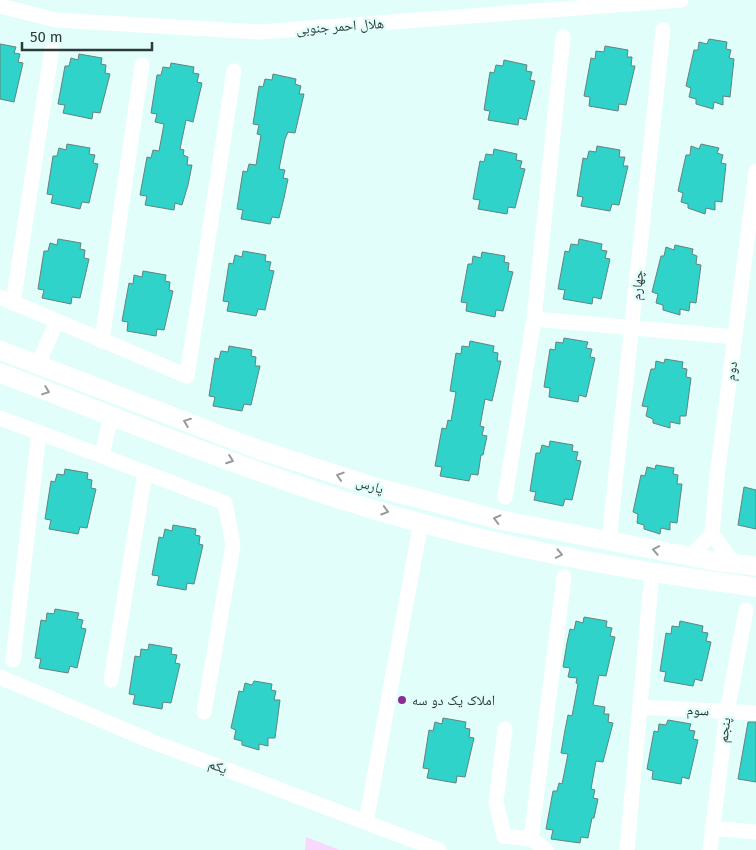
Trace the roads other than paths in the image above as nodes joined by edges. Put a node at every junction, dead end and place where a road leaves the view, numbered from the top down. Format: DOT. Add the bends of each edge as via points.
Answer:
graph roads {
  1 [pos="681,0"];
  2 [pos="0,6"];
  3 [pos="664,30"];
  4 [pos="563,37"];
  5 [pos="52,48"];
  6 [pos="142,65"];
  7 [pos="234,71"];
  8 [pos="756,171"];
  9 [pos="750,270"];
  10 [pos="6,300"];
  11 [pos="534,319"];
  12 [pos="57,321"];
  13 [pos="632,328"];
  14 [pos="735,337"];
  15 [pos="102,340"];
  16 [pos="0,350"];
  17 [pos="38,364"];
  18 [pos="0,374"];
  19 [pos="111,415"];
  20 [pos="0,418"];
  21 [pos="39,432"];
  22 [pos="102,456"];
  23 [pos="144,473"];
  24 [pos="505,497"];
  25 [pos="426,500"];
  26 [pos="421,522"];
  27 [pos="712,534"];
  28 [pos="609,541"];
  29 [pos="690,557"];
  30 [pos="734,564"];
  31 [pos="756,566"];
  32 [pos="652,572"];
  33 [pos="564,578"];
  34 [pos="756,587"];
  35 [pos="746,610"];
  36 [pos="13,660"];
  37 [pos="0,677"];
  38 [pos="111,680"];
  39 [pos="640,707"];
  40 [pos="204,712"];
  41 [pos="727,712"];
  42 [pos="756,713"];
  43 [pos="505,729"];
  44 [pos="366,822"];
  45 [pos="712,828"];
  46 [pos="756,832"];
  47 [pos="531,839"];
  48 [pos="438,850"];
  49 [pos="546,850"];
  50 [pos="627,850"];
  51 [pos="710,850"];
  1 -- 2 [label="street, هلال احمر جنوبی" via="259,32 56,20"];
  3 -- 13 [label="street, چهارم"];
  4 -- 11 [label="street"];
  5 -- 10 [label="street"];
  6 -- 15 [label="street"];
  7 -- 15 [label="street" via="186,376"];
  8 -- 9 [label="street, دوم"];
  9 -- 14 [label="street, دوم"];
  10 -- 12 [label="street"];
  11 -- 13 [label="street"];
  11 -- 24 [label="street"];
  12 -- 15 [label="street"];
  12 -- 17 [label="street"];
  13 -- 14 [label="street"];
  13 -- 28 [label="street, چهارم"];
  14 -- 27 [label="street, دوم"];
  16 -- 17 [label="street, پارس"];
  25 -- 17 [label="street, پارس, one-way" via="257,449"];
  18 -- 19 [label="street, پارس, one-way"];
  19 -- 22 [label="street"];
  19 -- 26 [label="street, پارس, one-way" via="301,487"];
  20 -- 21 [label="street"];
  21 -- 22 [label="street"];
  21 -- 36 [label="street"];
  22 -- 23 [label="street"];
  23 -- 38 [label="street"];
  23 -- 40 [label="street" via="225,504 233,545"];
  25 -- 26 [label="street"];
  28 -- 25 [label="street, پارس, one-way" via="501,520"];
  26 -- 32 [label="street, پارس, one-way" via="507,544"];
  26 -- 44 [label="street"];
  27 -- 29 [label="street"];
  27 -- 30 [label="street"];
  29 -- 28 [label="street, پارس, one-way"];
  29 -- 30 [label="street, پارس"];
  30 -- 31 [label="street, پارس"];
  32 -- 34 [label="street, پارس"];
  32 -- 39 [label="street"];
  33 -- 47 [label="street"];
  35 -- 41 [label="street, پنجم"];
  37 -- 44 [label="street, یکم" via="151,740"];
  39 -- 41 [label="street, سوم"];
  39 -- 50 [label="street"];
  41 -- 42 [label="street, سوم"];
  41 -- 45 [label="street, پنجم"];
  43 -- 47 [label="street" via="496,802 504,836"];
  44 -- 48 [label="street, یکم"];
  45 -- 46 [label="street"];
  45 -- 51 [label="street, پنجم"];
  47 -- 49 [label="street"];
}
